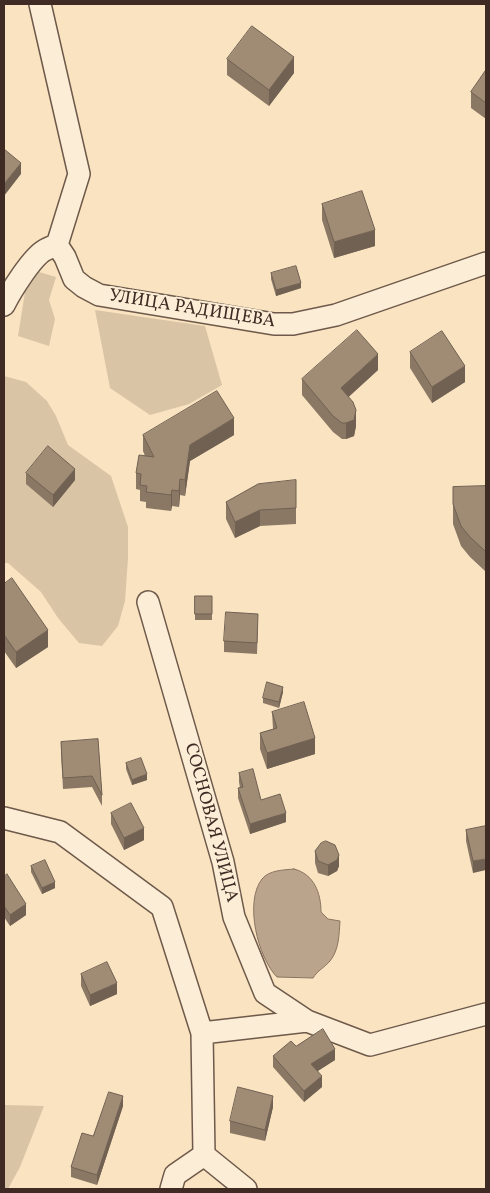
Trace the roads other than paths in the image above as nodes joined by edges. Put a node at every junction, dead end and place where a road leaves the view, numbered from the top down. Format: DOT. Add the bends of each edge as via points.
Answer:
graph roads {
  1 [pos="40,4"];
  2 [pos="57,245"];
  3 [pos="486,263"];
  4 [pos="4,305"];
  5 [pos="148,602"];
  6 [pos="4,818"];
  7 [pos="486,1014"];
  8 [pos="307,1021"];
  9 [pos="202,1033"];
  10 [pos="204,1155"];
  11 [pos="172,1189"];
  12 [pos="246,1189"];
  1 -- 2 [label="street" via="79,174"];
  2 -- 3 [label="street, УЛИЦА РАДИЩЕВА" via="74,279 98,295 274,324 293,324 336,315"];
  2 -- 4 [label="street" via="44,250 36,258"];
  5 -- 8 [label="street, СОСНОВАЯ УЛИЦА" via="223,862 234,917 265,992"];
  6 -- 9 [label="street" via="60,832 162,907"];
  7 -- 8 [label="street" via="370,1045"];
  8 -- 9 [label="street"];
  9 -- 10 [label="street"];
  10 -- 11 [label="street" via="175,1176"];
  10 -- 12 [label="street"];
}
